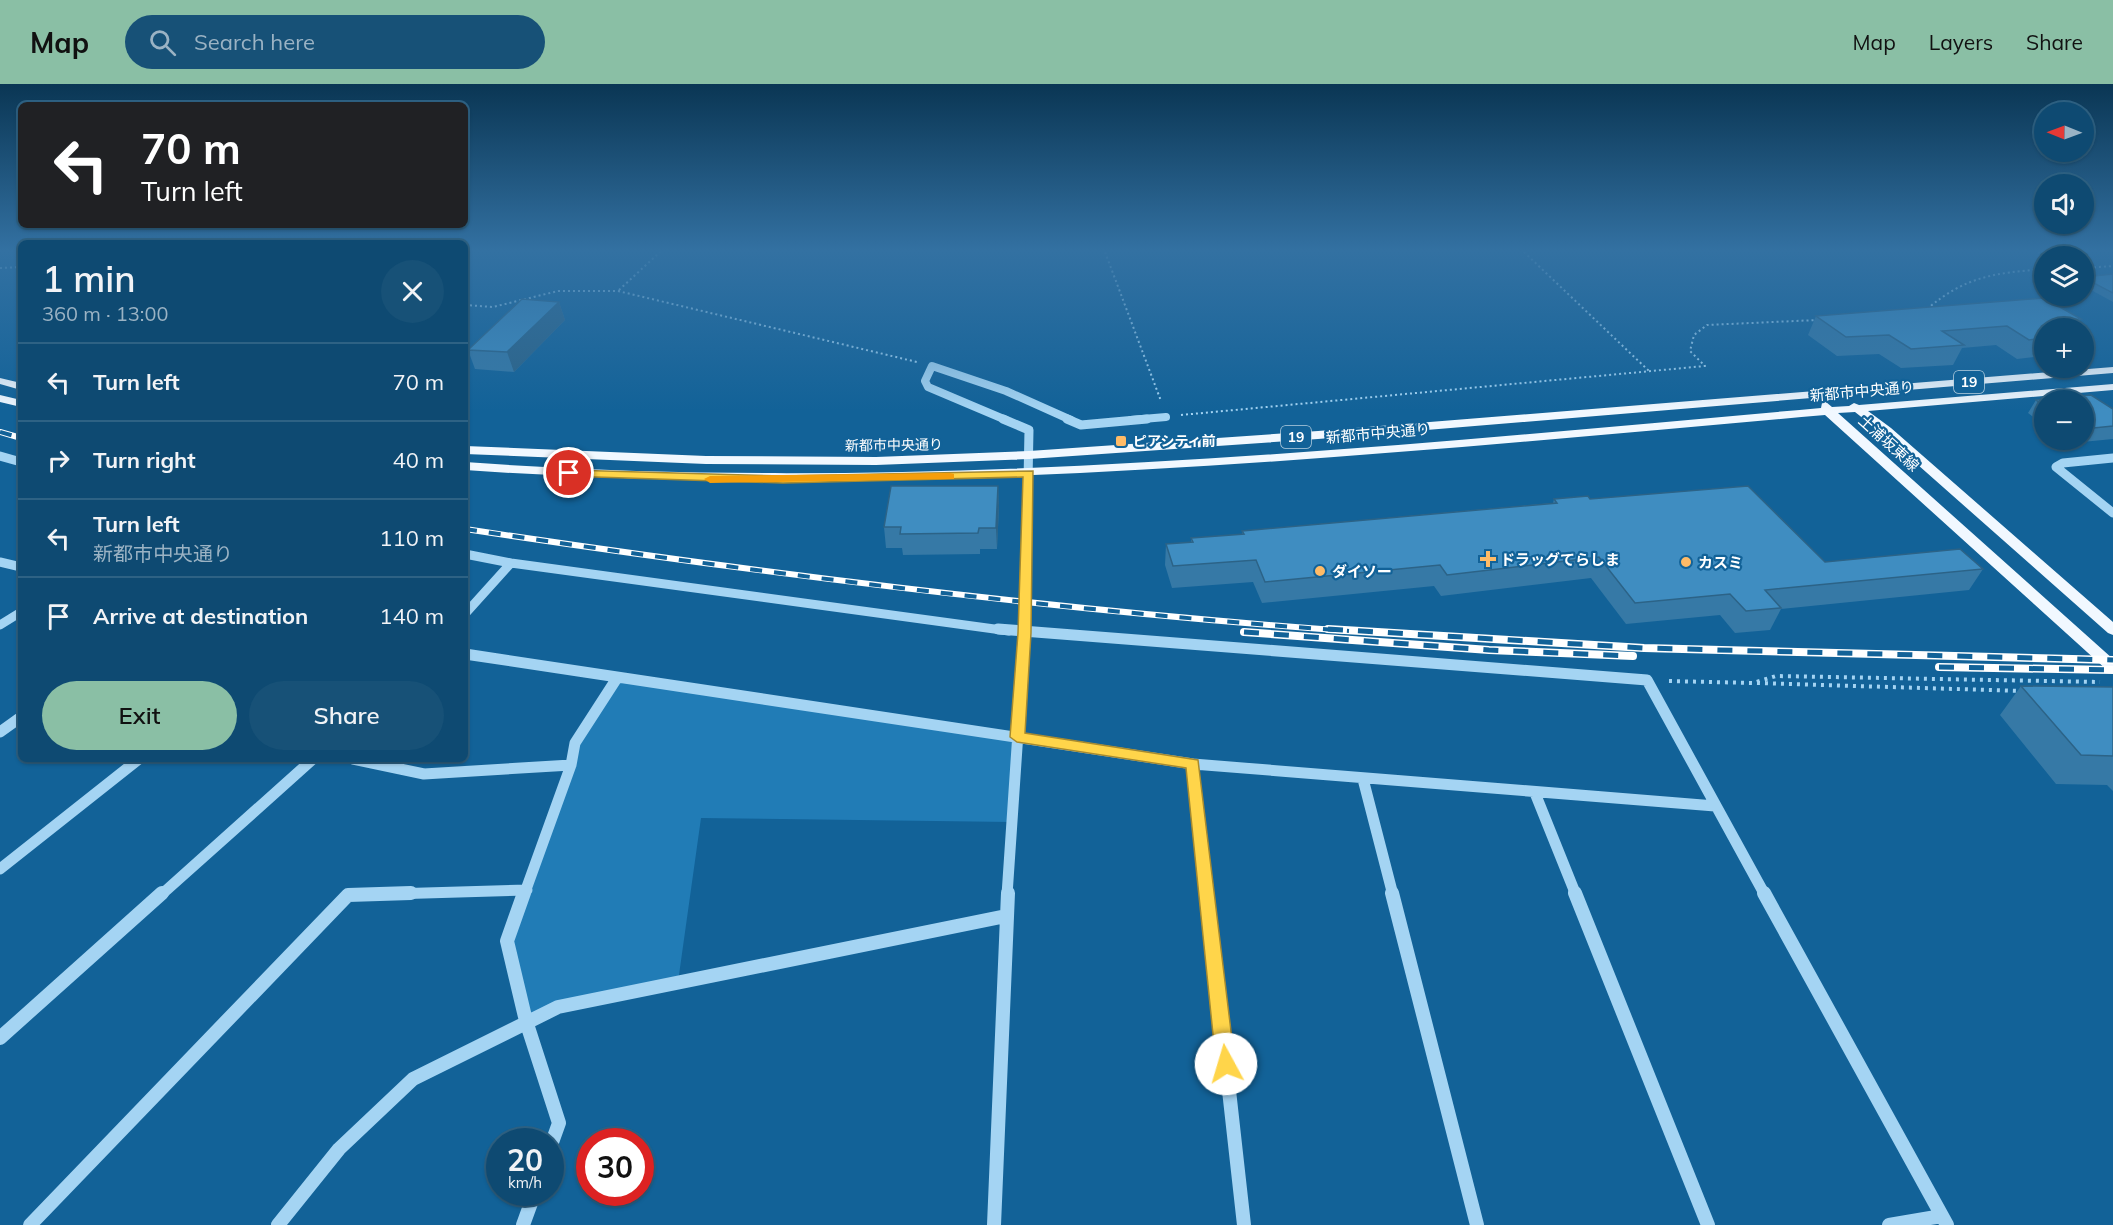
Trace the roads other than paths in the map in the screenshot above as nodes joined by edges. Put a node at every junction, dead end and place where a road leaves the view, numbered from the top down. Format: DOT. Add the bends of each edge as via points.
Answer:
graph roads {
  1 [pos="2113,369"];
  2 [pos="0,381"];
  3 [pos="18,386"];
  4 [pos="2113,387"];
  5 [pos="1824,393"];
  6 [pos="0,398"];
  7 [pos="18,403"];
  8 [pos="1859,408"];
  9 [pos="1828,411"];
  10 [pos="1166,417"];
  11 [pos="468,450"];
  12 [pos="1029,455"];
  13 [pos="0,456"];
  14 [pos="2113,458"];
  15 [pos="18,461"];
  16 [pos="468,466"];
  17 [pos="1029,473"];
  18 [pos="2113,513"];
  19 [pos="468,555"];
  20 [pos="0,562"];
  21 [pos="511,563"];
  22 [pos="18,566"];
  23 [pos="468,611"];
  24 [pos="18,614"];
  25 [pos="0,625"];
  26 [pos="2113,630"];
  27 [pos="1025,633"];
  28 [pos="468,654"];
  29 [pos="2113,667"];
  30 [pos="617,678"];
  31 [pos="18,719"];
  32 [pos="0,732"];
  33 [pos="1017,737"];
  34 [pos="135,762"];
  35 [pos="310,762"];
  36 [pos="367,762"];
  37 [pos="1193,764"];
  38 [pos="571,765"];
  39 [pos="1363,779"];
  40 [pos="1535,793"];
  41 [pos="1715,806"];
  42 [pos="0,869"];
  43 [pos="527,890"];
  44 [pos="1006,916"];
  45 [pos="526,1021"];
  46 [pos="0,1038"];
  47 [pos="557,1128"];
  48 [pos="530,1206"];
  49 [pos="1945,1220"];
  50 [pos="30,1225"];
  51 [pos="278,1225"];
  52 [pos="523,1225"];
  53 [pos="994,1225"];
  54 [pos="1244,1225"];
  55 [pos="1477,1225"];
  56 [pos="1708,1225"];
  57 [pos="1888,1225"];
  1 -- 5 [label="main road, 新都市中央通り / 19"];
  2 -- 3 [label="main road"];
  4 -- 8 [label="main road, 新都市中央通り / 19"];
  5 -- 8 [label="main road, 土浦坂東線"];
  5 -- 9 [label="main road"];
  5 -- 12 [label="main road, 新都市中央通り / 19"];
  6 -- 7 [label="main road"];
  8 -- 9 [label="main road, 新都市中央通り / 19"];
  8 -- 26 [label="main road, 土浦坂東線"];
  9 -- 17 [label="main road, 新都市中央通り / 19" via="1342,452"];
  9 -- 29 [label="main road, 土浦坂東線"];
  10 -- 12 [label="street" via="1081,425 1005,391 932,366 926,381 928,387 1029,430"];
  11 -- 12 [label="main road, 新都市中央通り / 19" via="706,460 876,461"];
  12 -- 17 [label="street"];
  13 -- 15 [label="street"];
  14 -- 18 [label="street" via="2056,467"];
  16 -- 17 [label="main road, 新都市中央通り / 19" via="714,479"];
  17 -- 27 [label="street"];
  19 -- 21 [label="street"];
  20 -- 22 [label="street"];
  21 -- 23 [label="street"];
  21 -- 27 [label="street"];
  24 -- 25 [label="street"];
  27 -- 33 [label="street"];
  27 -- 41 [label="street" via="1647,680"];
  28 -- 30 [label="street"];
  30 -- 33 [label="street"];
  30 -- 38 [label="street" via="575,743"];
  31 -- 32 [label="street"];
  33 -- 37 [label="street"];
  33 -- 44 [label="street"];
  34 -- 42 [label="street"];
  35 -- 46 [label="street"];
  36 -- 38 [label="street" via="424,774"];
  37 -- 39 [label="street"];
  37 -- 54 [label="street"];
  38 -- 43 [label="street"];
  39 -- 40 [label="street"];
  39 -- 55 [label="street"];
  40 -- 41 [label="street"];
  40 -- 56 [label="street"];
  41 -- 49 [label="street"];
  43 -- 45 [label="street" via="507,941"];
  43 -- 50 [label="street" via="348,895"];
  44 -- 45 [label="street" via="558,1006"];
  44 -- 53 [label="street"];
  45 -- 47 [label="street" via="559,1122"];
  45 -- 51 [label="street" via="413,1079 339,1149"];
  48 -- 52 [label="street"];
  49 -- 57 [label="street"];
}
